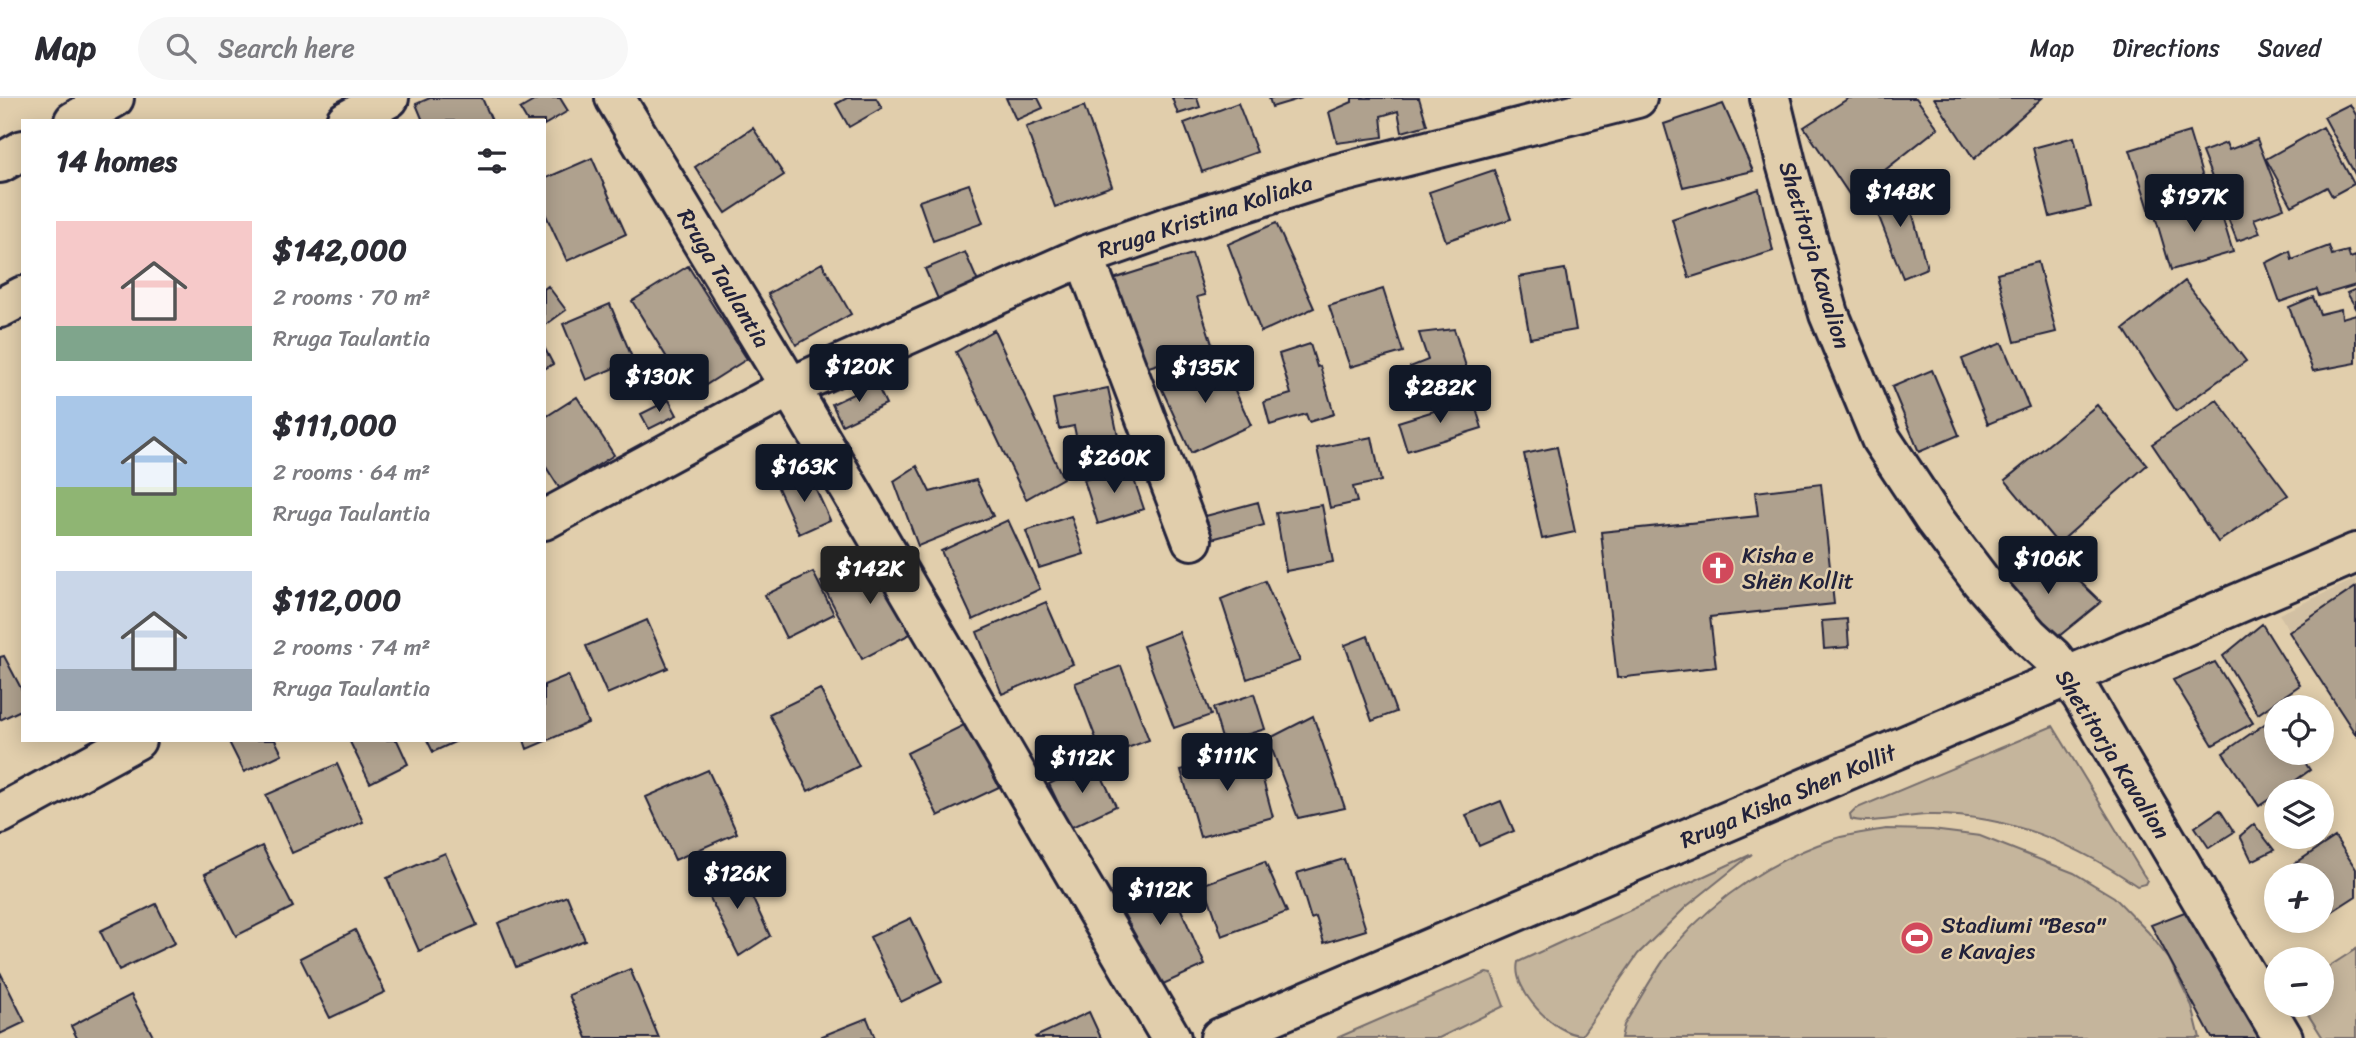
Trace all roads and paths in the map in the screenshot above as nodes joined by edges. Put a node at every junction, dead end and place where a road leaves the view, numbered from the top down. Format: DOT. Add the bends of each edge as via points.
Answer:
graph roads {
  1 [pos="114,98"];
  2 [pos="389,98"];
  3 [pos="1637,98"];
  4 [pos="1770,98"];
  5 [pos="628,104"];
  6 [pos="1557,107"];
  7 [pos="77,119"];
  8 [pos="350,119"];
  9 [pos="21,151"];
  10 [pos="0,163"];
  11 [pos="1084,256"];
  12 [pos="21,297"];
  13 [pos="0,308"];
  14 [pos="790,387"];
  15 [pos="546,519"];
  16 [pos="1192,540"];
  17 [pos="2356,553"];
  18 [pos="2068,677"];
  19 [pos="132,742"];
  20 [pos="0,814"];
  21 [pos="1171,1038"];
  22 [pos="1220,1038"];
  23 [pos="2283,1038"];
  1 -- 7 [label="street"];
  2 -- 8 [label="street"];
  3 -- 6 [label="street, Rruga Kristina Koliaka"];
  4 -- 18 [label="street, Shetitorja Kavalion" via="1829,314 1881,439 1981,581"];
  5 -- 14 [label="street, Rruga Taulantia"];
  6 -- 11 [label="street, Rruga Kristina Koliaka"];
  9 -- 10 [label="street"];
  11 -- 14 [label="street, Rruga Kristina Koliaka"];
  11 -- 16 [label="street"];
  12 -- 13 [label="street"];
  14 -- 15 [label="street, Rruga Kristina Koliaka"];
  14 -- 21 [label="street, Rruga Taulantia"];
  17 -- 18 [label="street, Rruga Kisha Shen Kollit"];
  18 -- 22 [label="street, Rruga Kisha Shen Kollit"];
  18 -- 23 [label="street, Shetitorja Kavalion"];
  19 -- 20 [label="street"];
}
